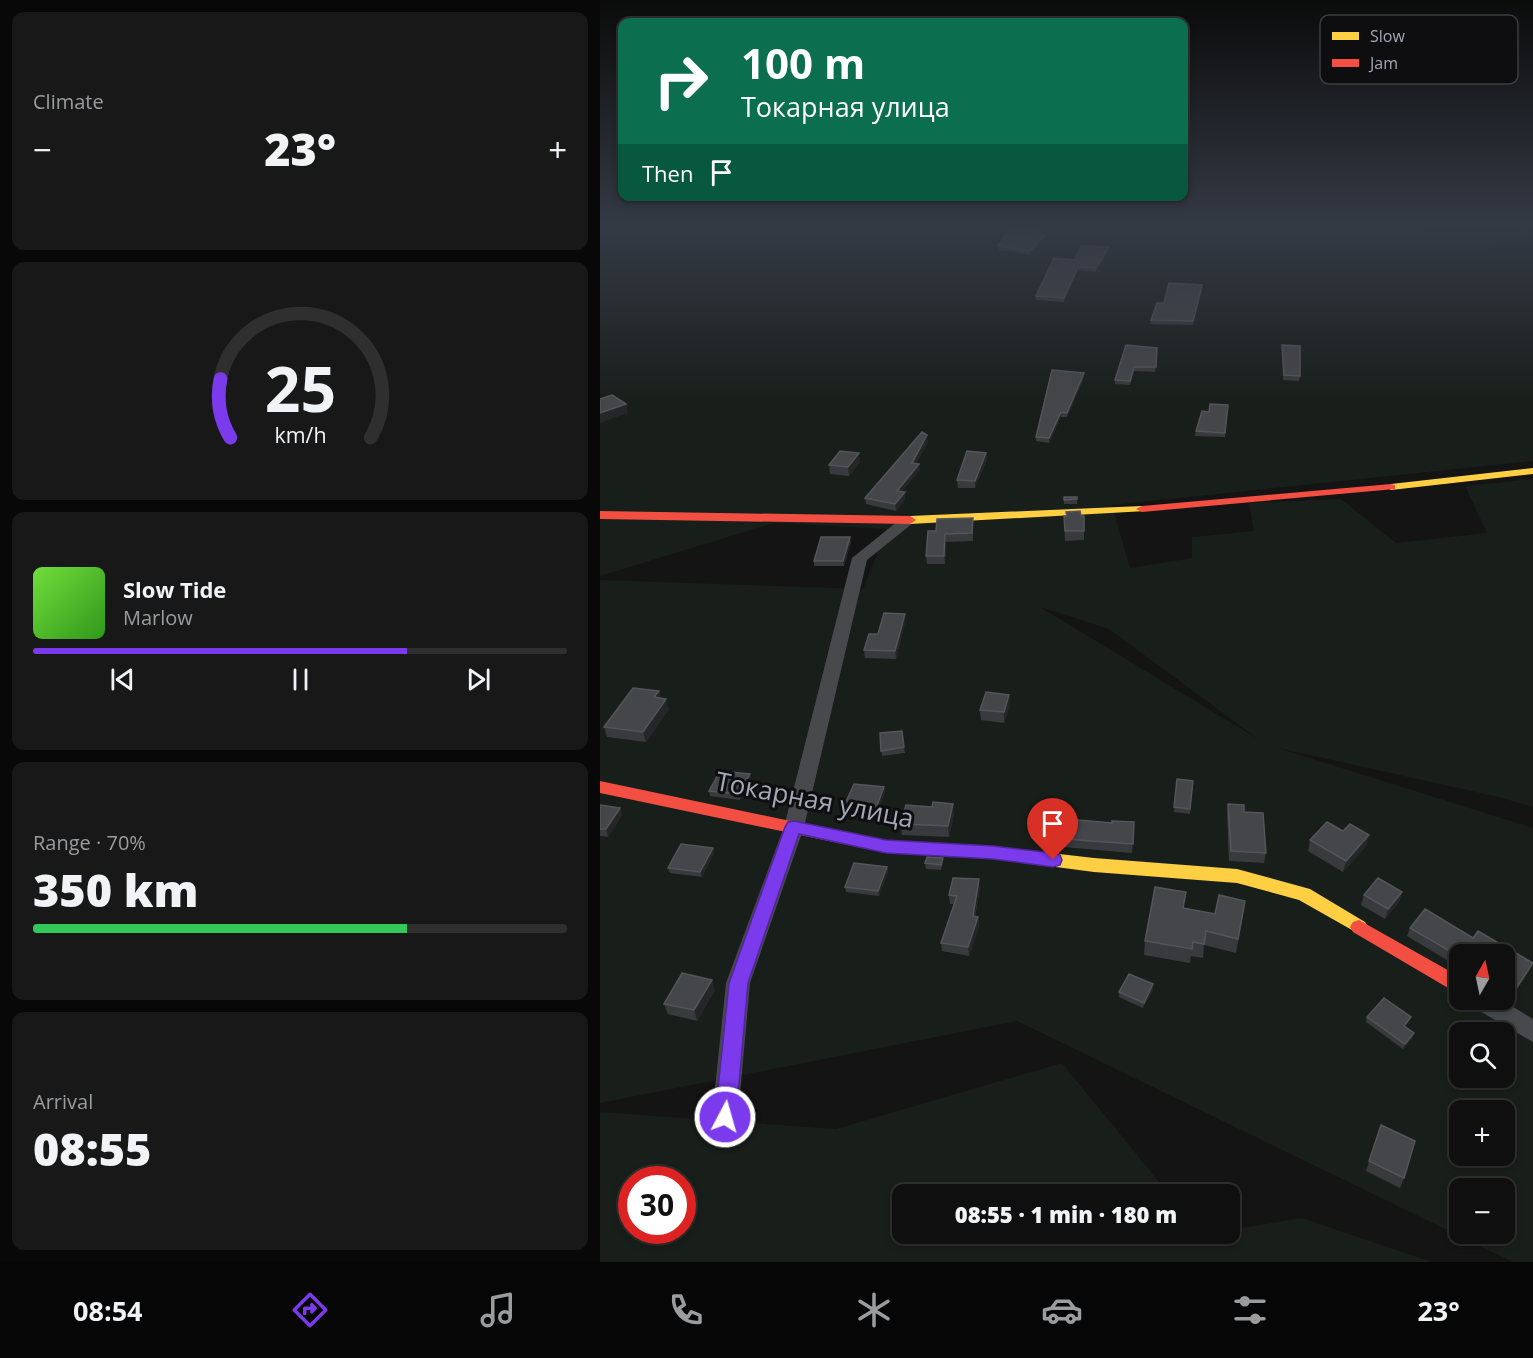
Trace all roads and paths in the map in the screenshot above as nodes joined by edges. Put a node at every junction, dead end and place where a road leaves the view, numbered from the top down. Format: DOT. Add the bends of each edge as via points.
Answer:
graph roads {
  1 [pos="1533,471"];
  2 [pos="600,515"];
  3 [pos="908,520"];
  4 [pos="600,787"];
  5 [pos="794,827"];
  6 [pos="1449,980"];
  7 [pos="1498,1010"];
  8 [pos="1533,1031"];
  9 [pos="725,1117"];
  1 -- 3 [label="street" via="1164,508"];
  2 -- 3 [label="street"];
  3 -- 5 [label="street" via="860,558"];
  4 -- 5 [label="street, Токарная улица"];
  5 -- 6 [label="street, Токарная улица" via="886,847 993,852 1094,865 1237,876 1304,894"];
  5 -- 9 [label="street" via="738,983"];
  7 -- 8 [label="street"];
}
